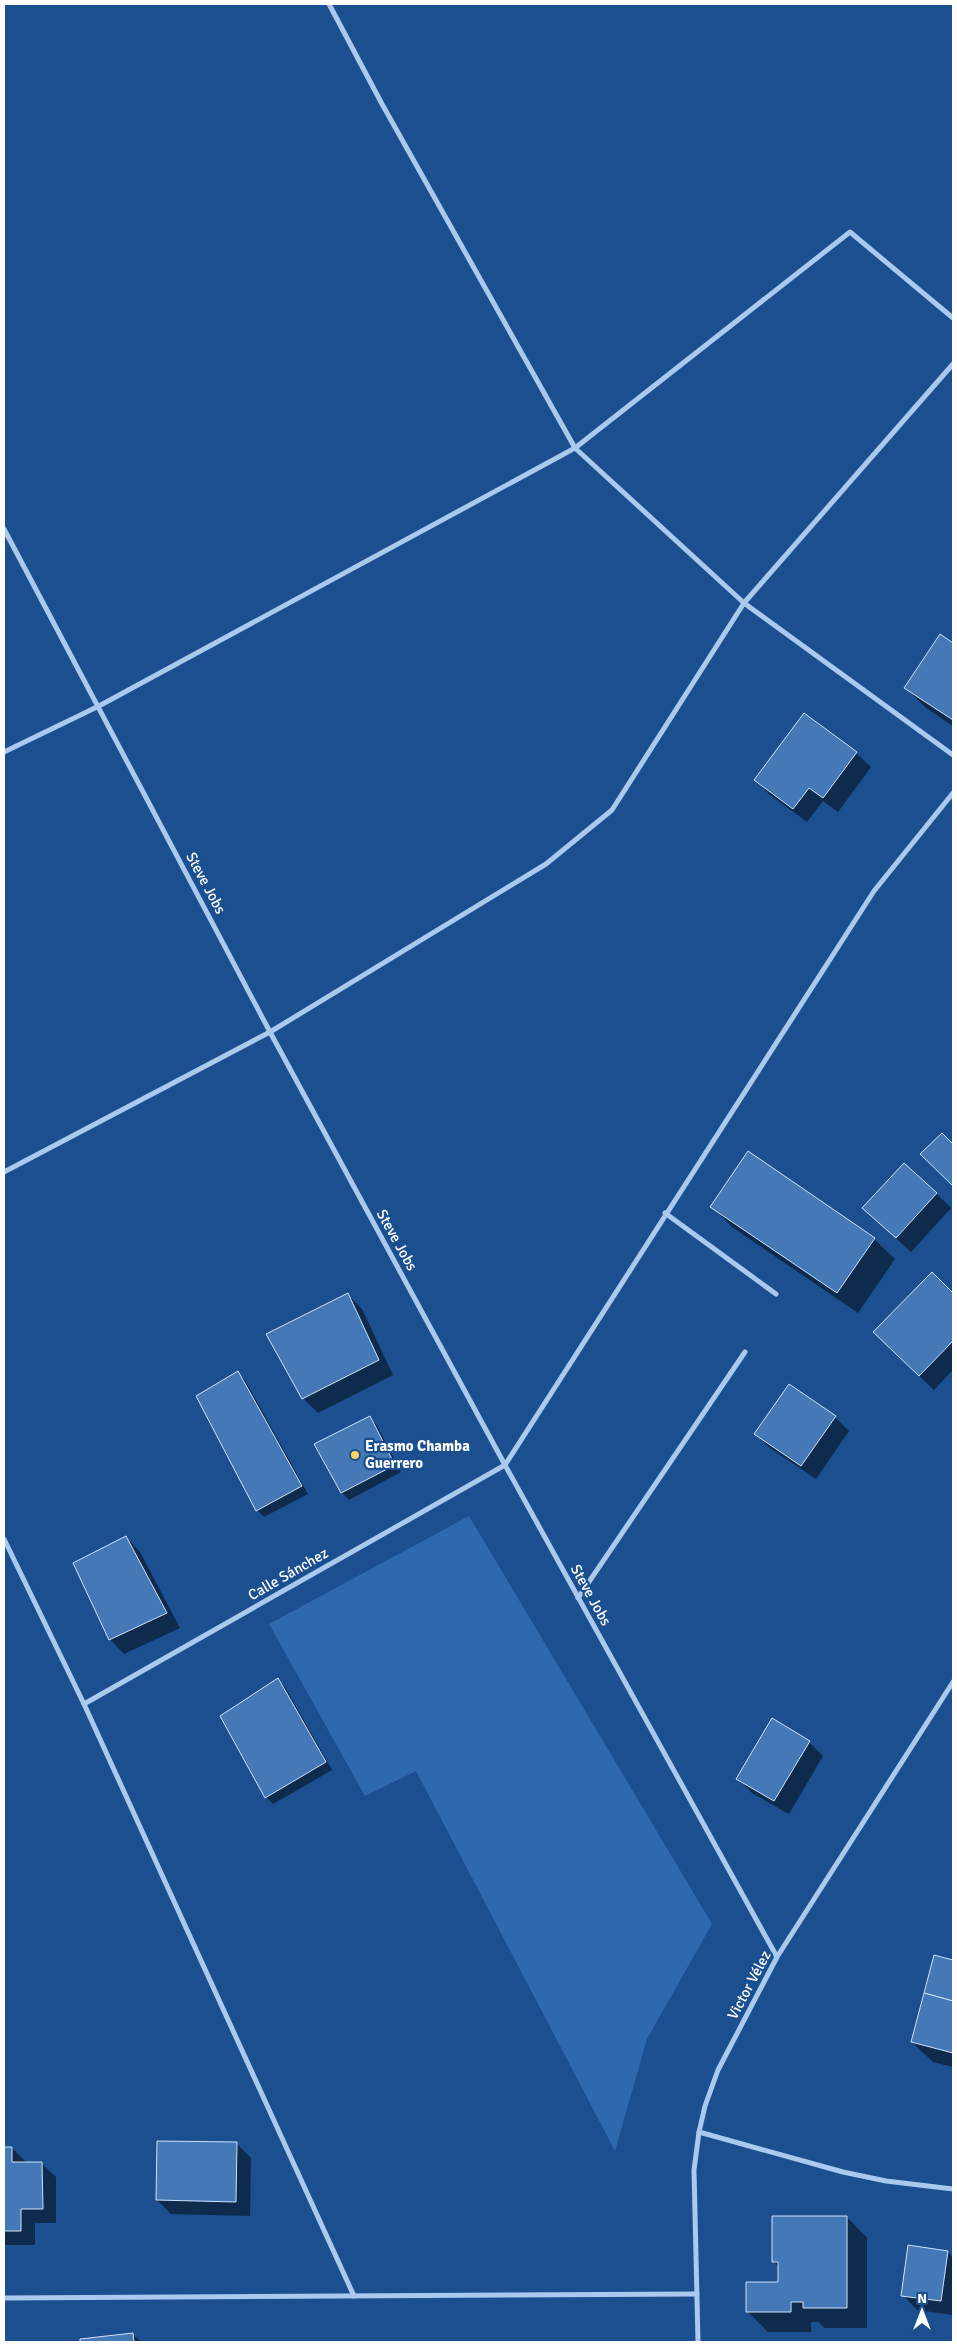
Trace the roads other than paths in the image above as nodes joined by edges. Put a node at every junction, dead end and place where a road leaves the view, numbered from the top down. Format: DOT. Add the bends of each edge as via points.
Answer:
graph roads {
  1 [pos="329,4"];
  2 [pos="953,318"];
  3 [pos="953,364"];
  4 [pos="575,448"];
  5 [pos="4,529"];
  6 [pos="744,603"];
  7 [pos="99,706"];
  8 [pos="4,752"];
  9 [pos="953,755"];
  10 [pos="953,793"];
  11 [pos="270,1032"];
  12 [pos="4,1172"];
  13 [pos="665,1213"];
  14 [pos="776,1294"];
  15 [pos="745,1352"];
  16 [pos="505,1465"];
  17 [pos="4,1539"];
  18 [pos="578,1598"];
  19 [pos="953,1682"];
  20 [pos="84,1704"];
  21 [pos="777,1957"];
  22 [pos="698,2132"];
  23 [pos="953,2189"];
  24 [pos="697,2294"];
  25 [pos="354,2296"];
  26 [pos="4,2298"];
  27 [pos="698,2342"];
  1 -- 4 [label="street"];
  2 -- 4 [label="street" via="850,232"];
  3 -- 6 [label="street"];
  4 -- 6 [label="street"];
  4 -- 7 [label="street"];
  5 -- 7 [label="street, Steve Jobs"];
  6 -- 9 [label="street"];
  6 -- 11 [label="street" via="612,810 546,864"];
  7 -- 8 [label="street"];
  7 -- 11 [label="street, Steve Jobs"];
  10 -- 13 [label="street" via="874,890"];
  11 -- 12 [label="street"];
  11 -- 16 [label="street, Steve Jobs"];
  13 -- 14 [label="street"];
  13 -- 16 [label="street"];
  15 -- 18 [label="street"];
  16 -- 18 [label="street, Steve Jobs"];
  16 -- 20 [label="street, Calle Sánchez"];
  17 -- 20 [label="street"];
  18 -- 21 [label="street, Steve Jobs"];
  19 -- 21 [label="street, Victor Vélez"];
  20 -- 25 [label="street"];
  21 -- 22 [label="street, Victor Vélez" via="718,2070"];
  22 -- 23 [label="street" via="843,2172"];
  22 -- 24 [label="street, Victor Vélez" via="694,2170"];
  24 -- 25 [label="street"];
  24 -- 27 [label="street, Victor Vélez"];
  25 -- 26 [label="street"];
}
